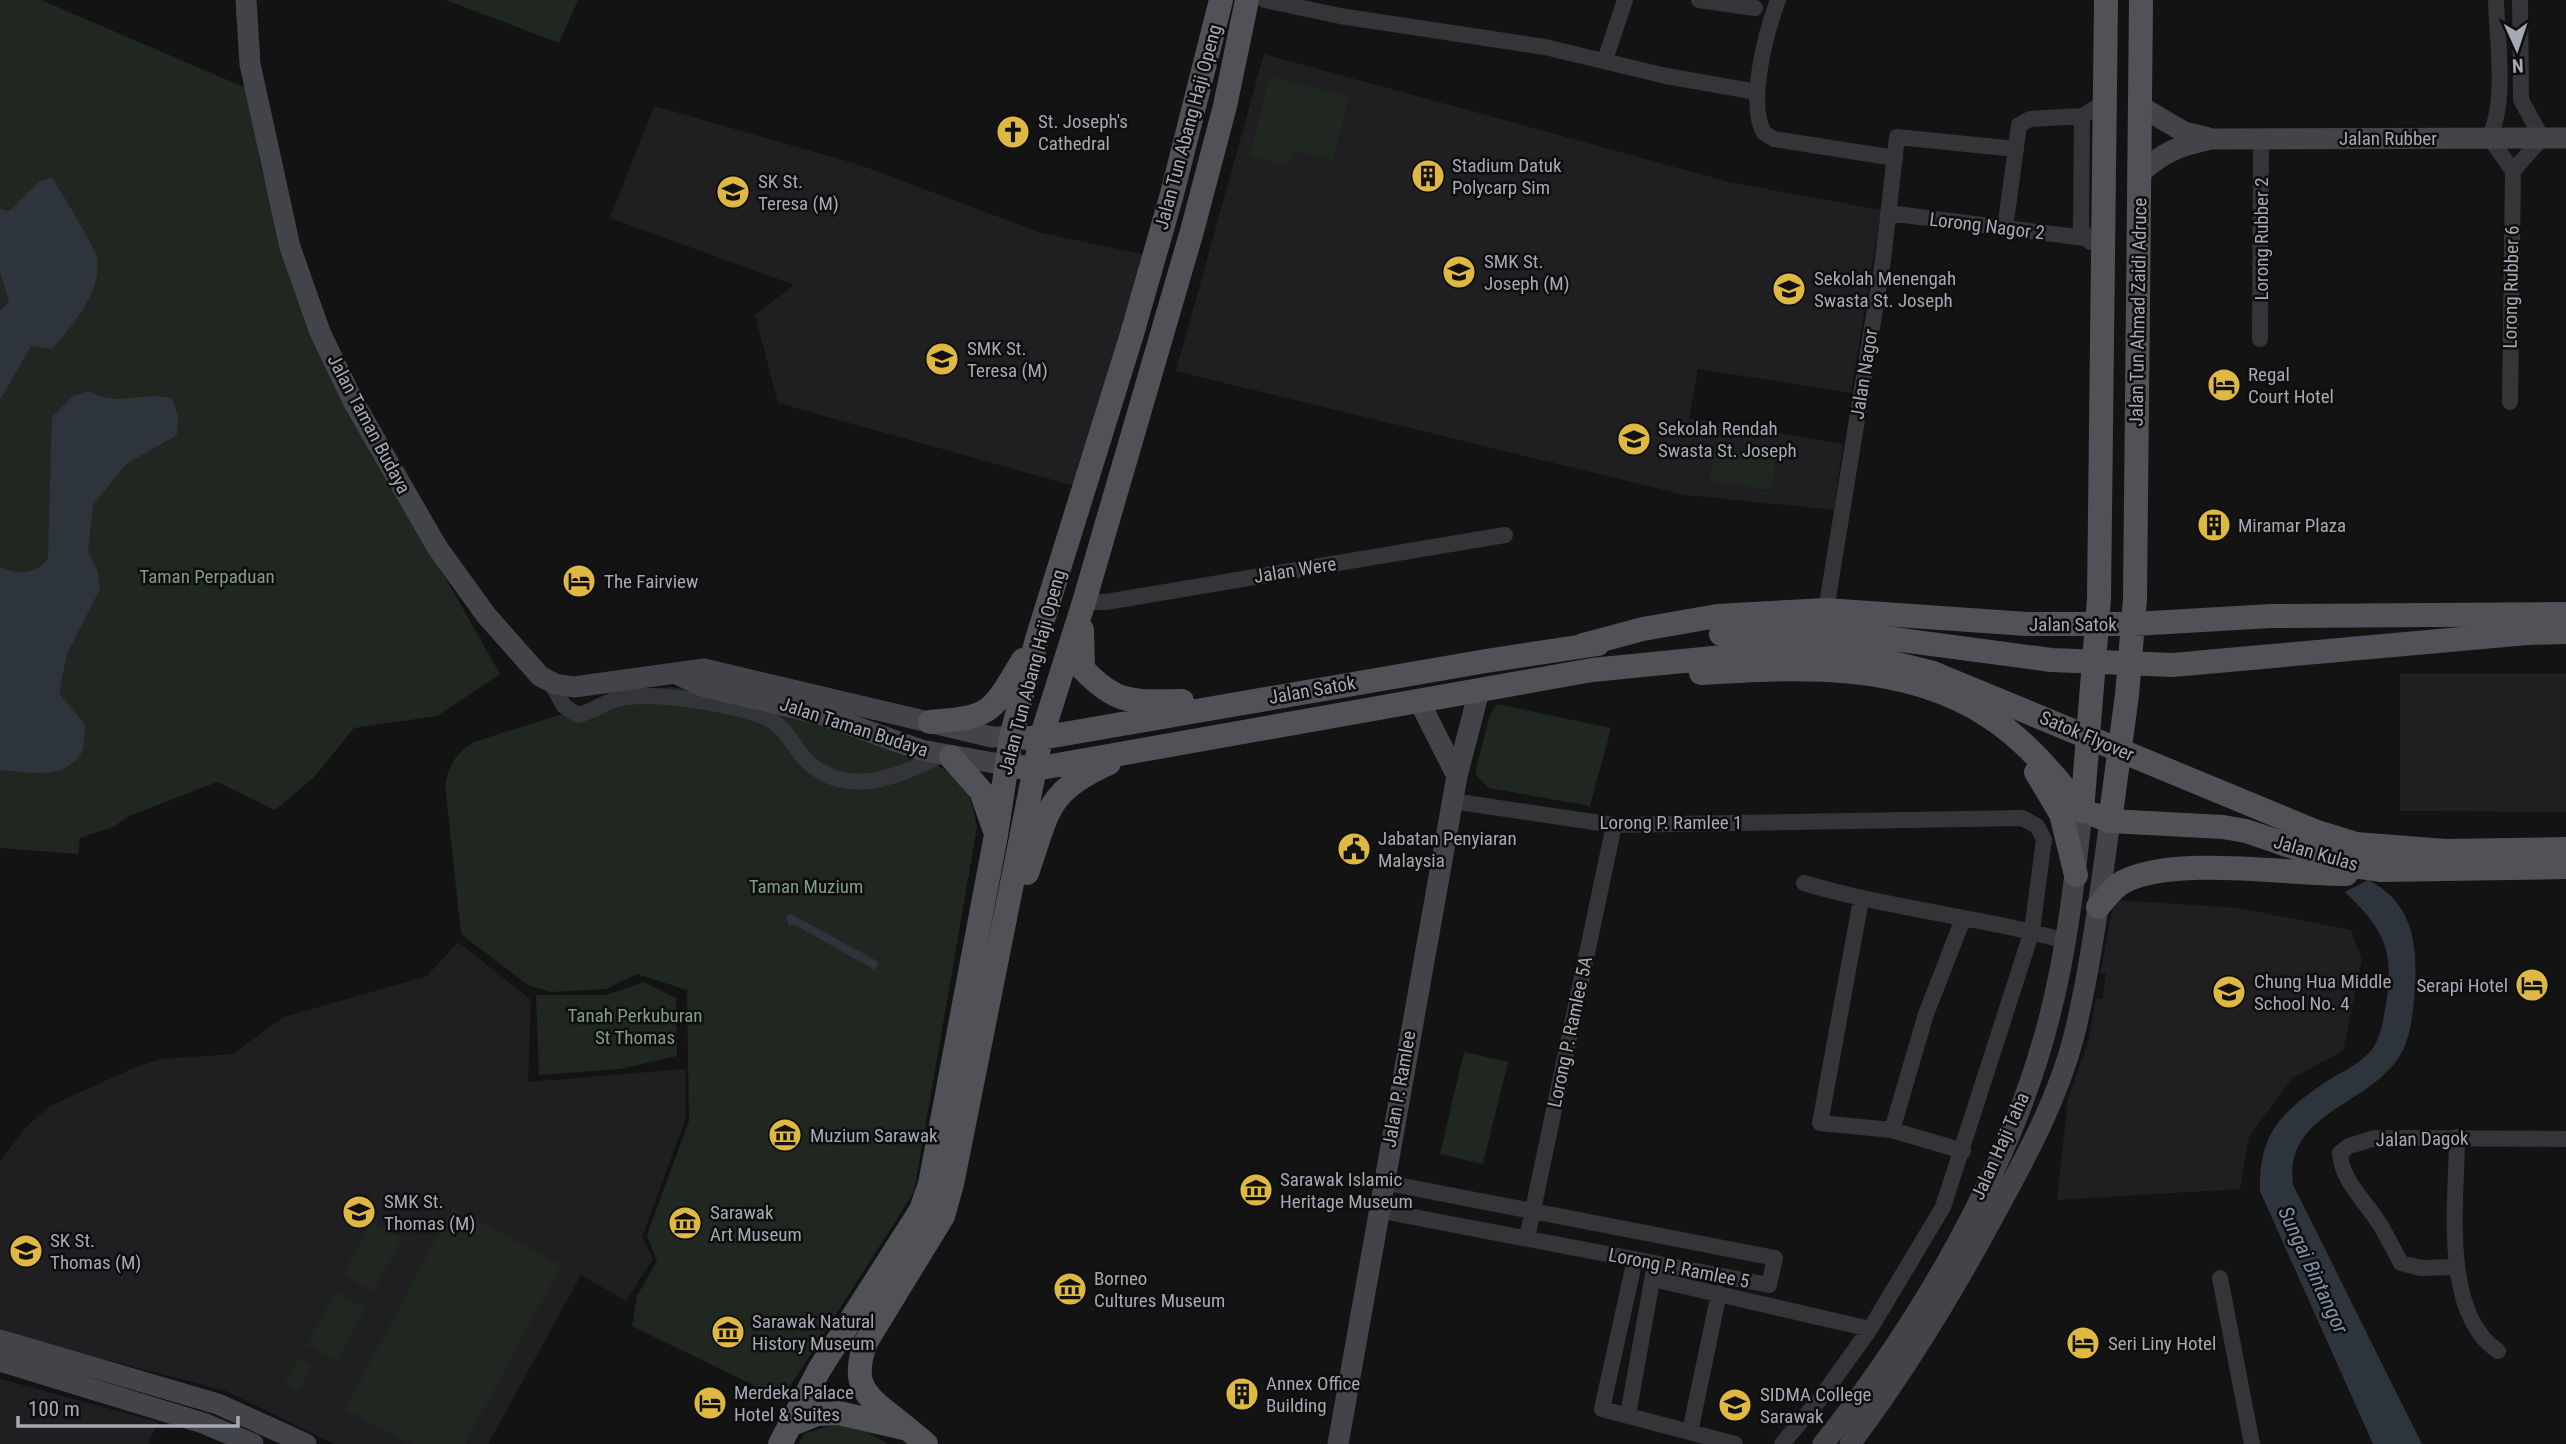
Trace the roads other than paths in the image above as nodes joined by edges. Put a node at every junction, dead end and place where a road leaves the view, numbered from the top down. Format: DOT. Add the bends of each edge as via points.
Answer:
graph roads {
  1 [pos="246,0"];
  2 [pos="1221,0"];
  3 [pos="1247,0"];
  4 [pos="1265,0"];
  5 [pos="1625,0"];
  6 [pos="1699,0"];
  7 [pos="1778,0"];
  8 [pos="2106,0"];
  9 [pos="2141,0"];
  10 [pos="2496,0"];
  11 [pos="2520,0"];
  12 [pos="1755,8"];
  13 [pos="1605,60"];
  14 [pos="1758,92"];
  15 [pos="2106,101"];
  16 [pos="2140,106"];
  17 [pos="2082,116"];
  18 [pos="2489,137"];
  19 [pos="2542,138"];
  20 [pos="2566,138"];
  21 [pos="2211,139"];
  22 [pos="2261,139"];
  23 [pos="2017,149"];
  24 [pos="1895,158"];
  25 [pos="2512,171"];
  26 [pos="2140,173"];
  27 [pos="1888,213"];
  28 [pos="2005,229"];
  29 [pos="2095,245"];
  30 [pos="2260,339"];
  31 [pos="2510,402"];
  32 [pos="1505,535"];
  33 [pos="1084,602"];
  34 [pos="1826,610"];
  35 [pos="2566,614"];
  36 [pos="2098,623"];
  37 [pos="2134,624"];
  38 [pos="2566,632"];
  39 [pos="1037,639"];
  40 [pos="1583,645"];
  41 [pos="1722,645"];
  42 [pos="677,674"];
  43 [pos="550,681"];
  44 [pos="1478,695"];
  45 [pos="1450,696"];
  46 [pos="1419,701"];
  47 [pos="1241,702"];
  48 [pos="930,722"];
  49 [pos="2014,736"];
  50 [pos="1011,737"];
  51 [pos="1041,738"];
  52 [pos="1138,750"];
  53 [pos="946,756"];
  54 [pos="1005,765"];
  55 [pos="1035,769"];
  56 [pos="1457,776"];
  57 [pos="1452,801"];
  58 [pos="2082,811"];
  59 [pos="2110,821"];
  60 [pos="1614,825"];
  61 [pos="996,835"];
  62 [pos="2566,849"];
  63 [pos="2566,867"];
  64 [pos="2382,870"];
  65 [pos="2076,875"];
  66 [pos="1804,883"];
  67 [pos="1861,900"];
  68 [pos="2098,907"];
  69 [pos="1963,919"];
  70 [pos="2032,932"];
  71 [pos="2065,941"];
  72 [pos="996,964"];
  73 [pos="1892,1130"];
  74 [pos="2457,1137"];
  75 [pos="2566,1139"];
  76 [pos="1963,1152"];
  77 [pos="1382,1182"];
  78 [pos="1377,1210"];
  79 [pos="1532,1211"];
  80 [pos="1527,1238"];
  81 [pos="1635,1259"];
  82 [pos="2456,1267"];
  83 [pos="1654,1271"];
  84 [pos="2220,1278"];
  85 [pos="1719,1293"];
  86 [pos="1870,1329"];
  87 [pos="0,1340"];
  88 [pos="2498,1350"];
  89 [pos="0,1361"];
  90 [pos="1628,1415"];
  91 [pos="1690,1432"];
  92 [pos="785,1435"];
  93 [pos="917,1436"];
  94 [pos="253,1444"];
  95 [pos="306,1444"];
  96 [pos="1338,1444"];
  97 [pos="1735,1444"];
  98 [pos="1782,1444"];
  99 [pos="1823,1444"];
  100 [pos="1850,1444"];
  101 [pos="2252,1444"];
  1 -- 43 [label="main road, Jalan Taman Budaya" via="250,64 276,189 290,247 320,332 353,401 438,547 486,615 540,676"];
  2 -- 39 [label="main road, Jalan Tun Abang Haji Openg" via="1132,334"];
  3 -- 33 [label="main road, Jalan Tun Abang Haji Openg" via="1213,153"];
  4 -- 13 [label="street"];
  5 -- 13 [label="street"];
  6 -- 12 [label="street"];
  7 -- 14 [label="street"];
  8 -- 15 [label="main road, Jalan Tun Ahmad Zaidi Adruce"];
  9 -- 16 [label="main road, Jalan Tun Ahmad Zaidi Adruce"];
  10 -- 18 [label="street" via="2498,99 2496,125"];
  11 -- 19 [label="street" via="2521,100"];
  13 -- 14 [label="street"];
  14 -- 24 [label="street" via="1759,125 1774,139"];
  15 -- 17 [label="street"];
  15 -- 29 [label="main road, Jalan Tun Ahmad Zaidi Adruce"];
  16 -- 21 [label="main road, Jalan Rubber" via="2185,132"];
  16 -- 26 [label="main road, Jalan Tun Ahmad Zaidi Adruce"];
  17 -- 23 [label="street" via="2030,119 2019,125"];
  17 -- 29 [label="street" via="2081,229"];
  18 -- 19 [label="main road, Jalan Rubber"];
  18 -- 22 [label="main road, Jalan Rubber"];
  18 -- 25 [label="street"];
  19 -- 20 [label="main road, Jalan Rubber"];
  19 -- 25 [label="street"];
  21 -- 22 [label="main road, Jalan Rubber"];
  21 -- 26 [label="main road, Jalan Rubber" via="2161,154"];
  22 -- 30 [label="street, Lorong Rubber 2"];
  23 -- 24 [label="street, Jalan Nagor" via="1897,137"];
  23 -- 28 [label="street"];
  24 -- 27 [label="street, Jalan Nagor"];
  25 -- 31 [label="street, Lorong Rubber 6"];
  26 -- 37 [label="main road, Jalan Tun Ahmad Zaidi Adruce"];
  27 -- 28 [label="street, Lorong Nagor 2"];
  27 -- 34 [label="street, Jalan Nagor"];
  28 -- 29 [label="street, Lorong Nagor 2"];
  29 -- 36 [label="main road, Jalan Tun Ahmad Zaidi Adruce"];
  32 -- 33 [label="street, Jalan Were"];
  33 -- 47 [label="main road" via="1083,669 1108,694 1131,701"];
  33 -- 51 [label="main road, Jalan Tun Abang Haji Openg"];
  34 -- 36 [label="main road, Jalan Satok" via="2027,624"];
  34 -- 40 [label="main road, Jalan Satok" via="1717,616"];
  35 -- 37 [label="main road, Jalan Satok" via="2272,616"];
  36 -- 37 [label="main road, Jalan Satok"];
  36 -- 58 [label="main road, Jalan Tun Ahmad Zaidi Adruce"];
  37 -- 59 [label="main road, Jalan Tun Ahmad Zaidi Adruce"];
  38 -- 41 [label="main road, Jalan Satok, bridge" via="2173,665 2051,660 1826,630"];
  39 -- 48 [label="main road" via="986,712 974,719"];
  39 -- 50 [label="main road, Jalan Tun Abang Haji Openg"];
  40 -- 41 [label="main road, Jalan Satok"];
  40 -- 47 [label="main road, Jalan Satok"];
  41 -- 45 [label="main road, Jalan Satok"];
  41 -- 62 [label="main road, Satok Flyover, bridge" via="1895,663 1970,687 2317,832 2356,844 2445,850"];
  42 -- 43 [label="main road, Jalan Taman Budaya" via="657,673 581,687"];
  42 -- 48 [label="main road, Jalan Taman Budaya" via="715,671"];
  42 -- 53 [label="main road, Jalan Taman Budaya" via="702,686 820,713"];
  43 -- 53 [label="street" via="564,706 578,715 635,695 668,696 754,713 772,720 808,762 826,775 858,782 892,779"];
  44 -- 45 [label="main road, Jalan Satok"];
  44 -- 49 [label="main road, Jalan Satok" via="1692,673 1827,670 1880,675 1933,691 1988,715"];
  44 -- 56 [label="main road, Jalan P. Ramlee"];
  45 -- 46 [label="main road, Jalan Satok"];
  46 -- 52 [label="main road, Jalan Satok"];
  46 -- 56 [label="main road"];
  47 -- 51 [label="main road, Jalan Satok"];
  48 -- 50 [label="main road, Jalan Taman Budaya"];
  49 -- 58 [label="main road, Jalan Satok"];
  49 -- 65 [label="main road" via="2061,814"];
  50 -- 51 [label="main road, Jalan Taman Budaya"];
  50 -- 54 [label="main road, Jalan Tun Abang Haji Openg"];
  51 -- 55 [label="main road, Jalan Tun Abang Haji Openg"];
  52 -- 55 [label="main road, Jalan Satok"];
  52 -- 72 [label="main road" via="1067,785 1050,807"];
  53 -- 54 [label="main road, Jalan Taman Budaya"];
  53 -- 61 [label="main road" via="981,791"];
  54 -- 55 [label="main road, Jalan Taman Budaya"];
  54 -- 61 [label="main road, Jalan Tun Abang Haji Openg"];
  55 -- 72 [label="main road, Jalan Tun Abang Haji Openg"];
  56 -- 57 [label="main road, Jalan P. Ramlee"];
  57 -- 60 [label="street, Lorong P. Ramlee 1"];
  57 -- 77 [label="main road, Jalan P. Ramlee"];
  58 -- 59 [label="main road, Jalan Kulas"];
  58 -- 65 [label="main road, Jalan Haji Taha"];
  59 -- 64 [label="main road, Jalan Kulas" via="2246,831 2346,865"];
  59 -- 68 [label="main road, Jalan Haji Taha"];
  60 -- 70 [label="street, Lorong P. Ramlee 1" via="2022,818 2037,826 2044,839"];
  60 -- 79 [label="street, Lorong P. Ramlee 5A"];
  61 -- 92 [label="main road, Jalan Tun Abang Haji Openg" via="930,1184 921,1210 819,1370"];
  63 -- 64 [label="main road, Jalan Kulas"];
  64 -- 68 [label="main road" via="2345,874 2158,870 2124,881"];
  65 -- 71 [label="main road, Jalan Haji Taha"];
  66 -- 67 [label="street"];
  67 -- 69 [label="street"];
  67 -- 73 [label="street" via="1820,1123"];
  68 -- 100 [label="main road, Jalan Haji Taha" via="2073,1037 2037,1135 1903,1371"];
  69 -- 70 [label="street"];
  69 -- 73 [label="street" via="1926,1014"];
  70 -- 71 [label="street"];
  70 -- 76 [label="street"];
  71 -- 99 [label="main road, Jalan Haji Taha" via="2050,1016 2016,1120 1969,1219 1923,1302"];
  72 -- 93 [label="main road, Jalan Tun Abang Haji Openg" via="943,1216 866,1342 858,1364 859,1381 868,1395"];
  73 -- 76 [label="street"];
  74 -- 75 [label="street, Jalan Dagok"];
  74 -- 82 [label="street"];
  74 -- 82 [label="street, Jalan Dagok" via="2375,1138 2340,1153 2353,1188 2401,1264"];
  76 -- 86 [label="street" via="1943,1207"];
  77 -- 78 [label="main road, Jalan P. Ramlee"];
  77 -- 79 [label="street, Lorong P. Ramlee 5"];
  78 -- 80 [label="street, Lorong P. Ramlee 5"];
  78 -- 96 [label="main road, Jalan P. Ramlee"];
  79 -- 80 [label="street, Lorong P. Ramlee 5A"];
  79 -- 83 [label="street, Lorong P. Ramlee 5" via="1775,1258 1769,1285"];
  80 -- 81 [label="street, Lorong P. Ramlee 5"];
  81 -- 83 [label="street, Lorong P. Ramlee 5"];
  81 -- 90 [label="street" via="1602,1409"];
  82 -- 88 [label="street" via="2473,1320 2486,1342"];
  83 -- 85 [label="street"];
  83 -- 90 [label="street"];
  84 -- 101 [label="street"];
  85 -- 86 [label="street"];
  85 -- 91 [label="street"];
  86 -- 98 [label="street"];
  87 -- 95 [label="main road" via="218,1404"];
  89 -- 94 [label="main road" via="203,1423"];
  90 -- 91 [label="street"];
  91 -- 97 [label="street"];
  92 -- 93 [label="main road" via="817,1414 839,1413"];
}
